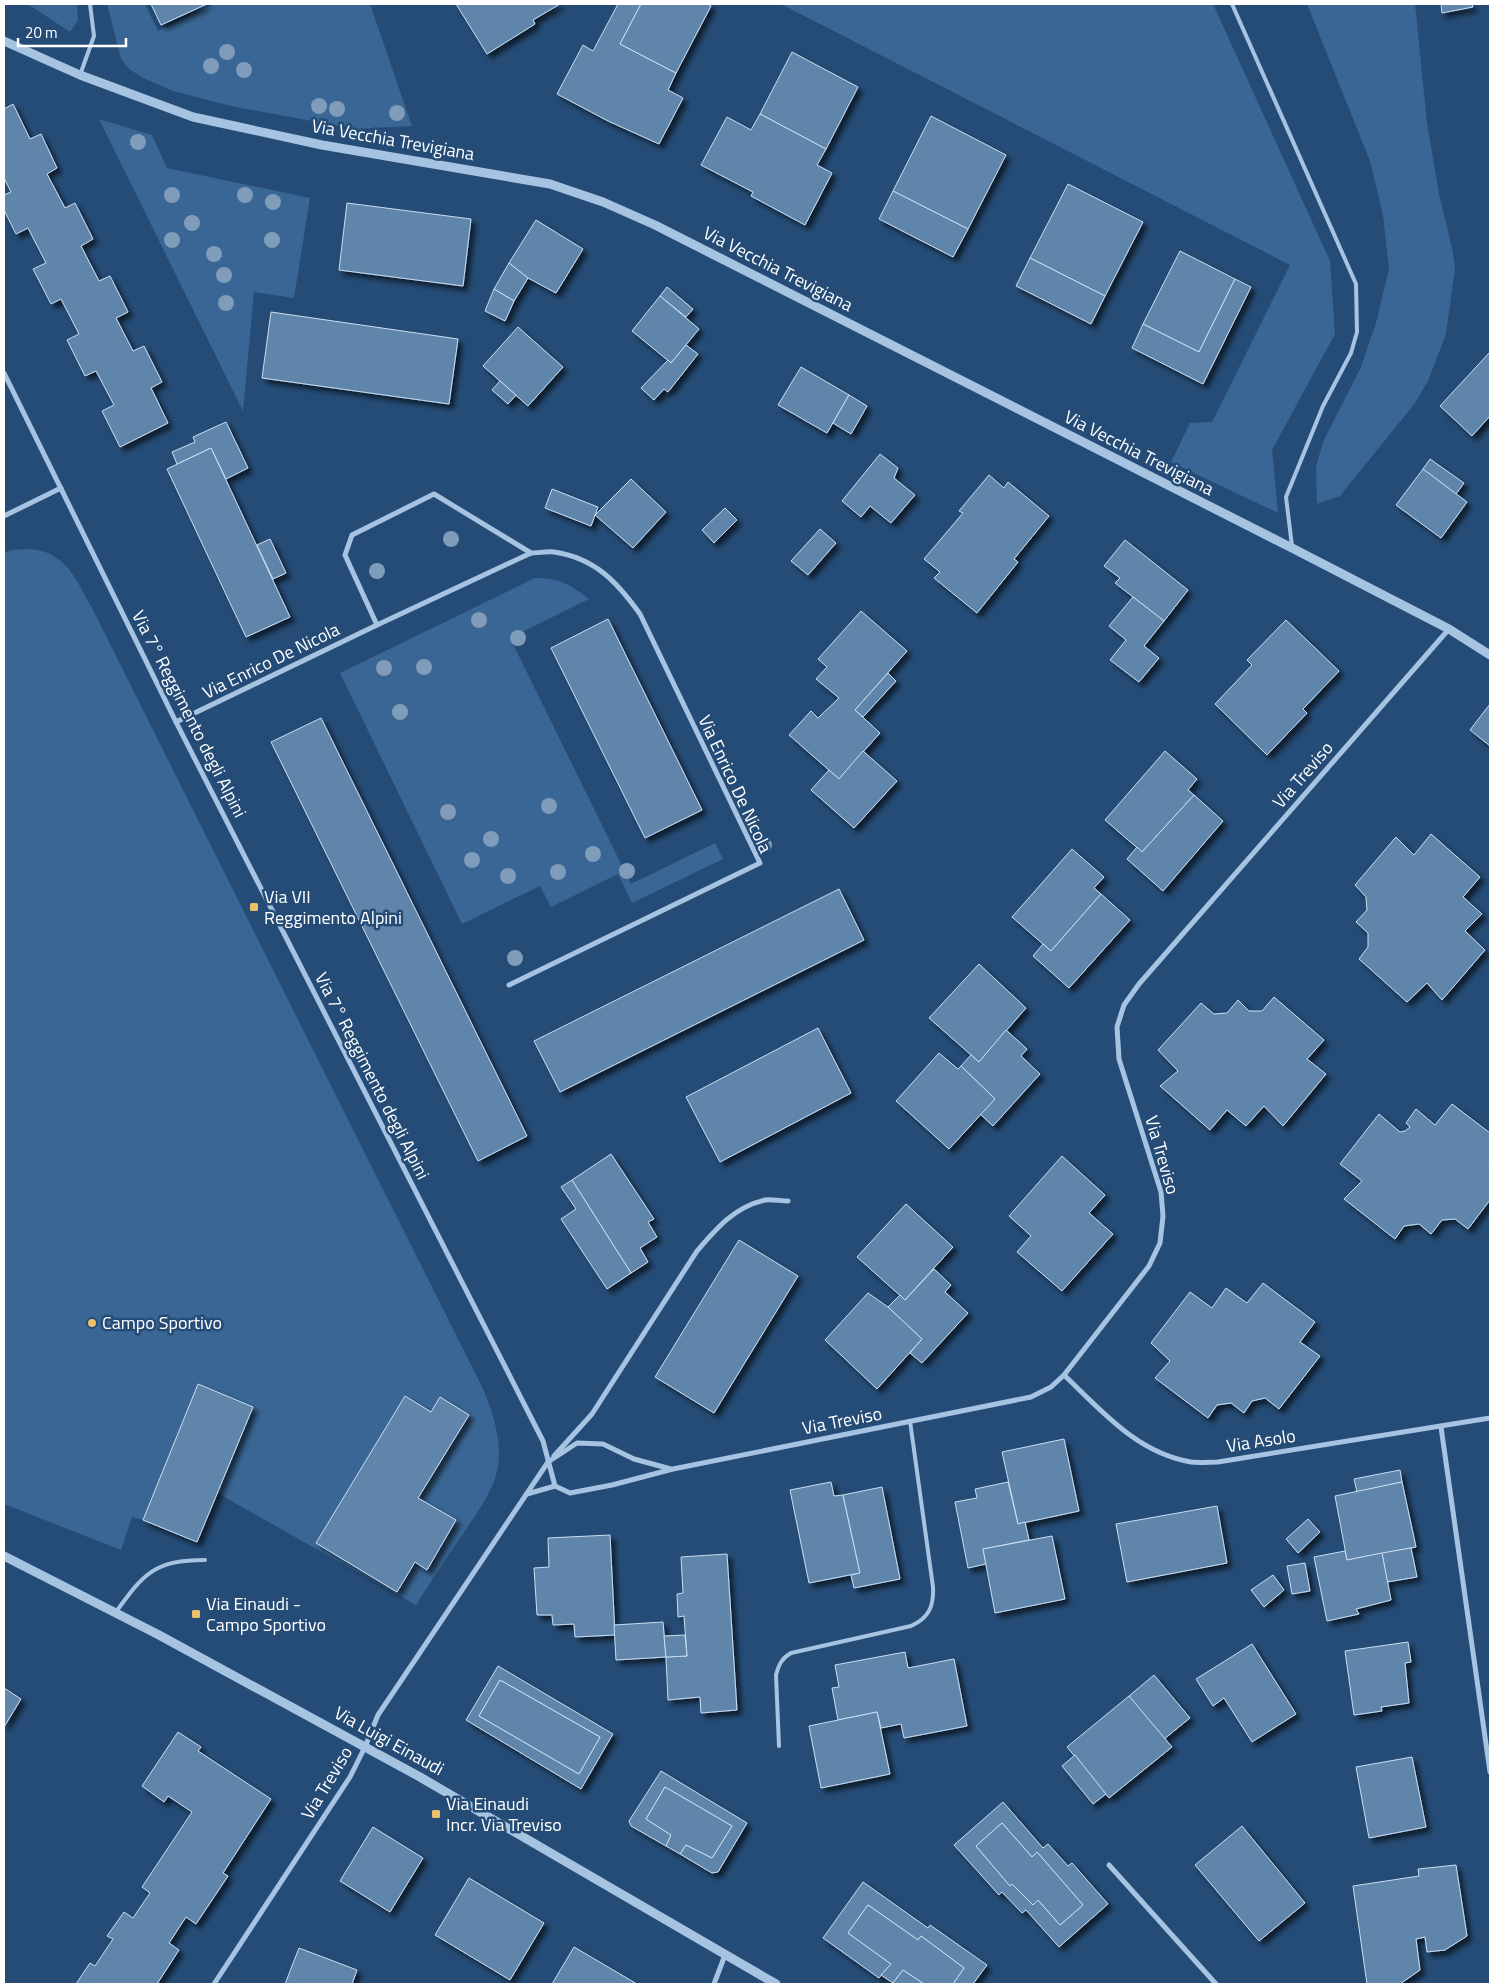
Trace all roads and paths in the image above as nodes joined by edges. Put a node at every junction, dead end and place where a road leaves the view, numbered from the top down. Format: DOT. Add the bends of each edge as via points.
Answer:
graph roads {
  1 [pos="90,4"];
  2 [pos="1232,4"];
  3 [pos="4,41"];
  4 [pos="80,75"];
  5 [pos="4,373"];
  6 [pos="62,488"];
  7 [pos="4,516"];
  8 [pos="1292,548"];
  9 [pos="531,553"];
  10 [pos="377,625"];
  11 [pos="1449,629"];
  12 [pos="1490,655"];
  13 [pos="176,722"];
  14 [pos="509,985"];
  15 [pos="788,1201"];
  16 [pos="1064,1375"];
  17 [pos="1490,1418"];
  18 [pos="910,1421"];
  19 [pos="1441,1427"];
  20 [pos="548,1462"];
  21 [pos="673,1469"];
  22 [pos="555,1486"];
  23 [pos="526,1494"];
  24 [pos="4,1556"];
  25 [pos="205,1560"];
  26 [pos="116,1612"];
  27 [pos="779,1746"];
  28 [pos="365,1747"];
  29 [pos="1490,1772"];
  30 [pos="1109,1865"];
  31 [pos="725,1955"];
  32 [pos="214,1984"];
  33 [pos="714,1984"];
  34 [pos="776,1984"];
  35 [pos="1216,1984"];
  1 -- 4 [label="lane" via="94,36"];
  2 -- 8 [label="lane" via="1356,284 1357,332 1351,353 1323,406 1286,497"];
  3 -- 4 [label="street, Via Vecchia Trevigiana"];
  4 -- 8 [label="street, Via Vecchia Trevigiana" via="193,117 322,145 550,184 603,202"];
  5 -- 6 [label="street, Via 7° Reggimento degli Alpini"];
  6 -- 7 [label="street"];
  6 -- 13 [label="street, Via 7° Reggimento degli Alpini"];
  8 -- 11 [label="street, Via Vecchia Trevigiana"];
  9 -- 10 [label="street, Via Enrico De Nicola"];
  9 -- 10 [label="street" via="434,494 352,535 345,555"];
  9 -- 14 [label="street, Via Enrico De Nicola" via="553,552 576,558 598,568 622,588 640,614 760,863"];
  10 -- 13 [label="street, Via Enrico De Nicola"];
  11 -- 12 [label="street, Via Vecchia Trevigiana"];
  11 -- 16 [label="street, Via Treviso" via="1124,1005 1117,1027 1119,1059 1161,1192 1160,1243 1149,1266"];
  13 -- 20 [label="street, Via 7° Reggimento degli Alpini" via="543,1441"];
  15 -- 20 [label="street" via="765,1200 736,1210 716,1229 697,1251 592,1414"];
  16 -- 18 [label="street, Via Treviso" via="1051,1387 1031,1397"];
  16 -- 19 [label="street, Via Asolo" via="1123,1431 1167,1456 1192,1462 1218,1462"];
  17 -- 19 [label="street, Via Asolo"];
  18 -- 21 [label="street, Via Treviso"];
  18 -- 27 [label="lane" via="933,1587 931,1608 927,1616 911,1626 785,1657 776,1675"];
  19 -- 29 [label="street"];
  20 -- 21 [label="street, Via Treviso" via="577,1443 604,1444 634,1459"];
  20 -- 22 [label="street"];
  20 -- 23 [label="street, Via Treviso"];
  21 -- 22 [label="street, Via Treviso" via="570,1493"];
  22 -- 23 [label="street, Via Treviso"];
  23 -- 28 [label="street, Via Treviso" via="378,1715"];
  24 -- 26 [label="street, Via Luigi Einaudi"];
  25 -- 26 [label="lane" via="180,1560 154,1570 137,1583"];
  26 -- 28 [label="street, Via Luigi Einaudi"];
  28 -- 31 [label="street, Via Luigi Einaudi"];
  28 -- 32 [label="street, Via Treviso" via="350,1777"];
  30 -- 35 [label="street"];
  31 -- 33 [label="street"];
  31 -- 34 [label="street, Via Luigi Einaudi"];
}
